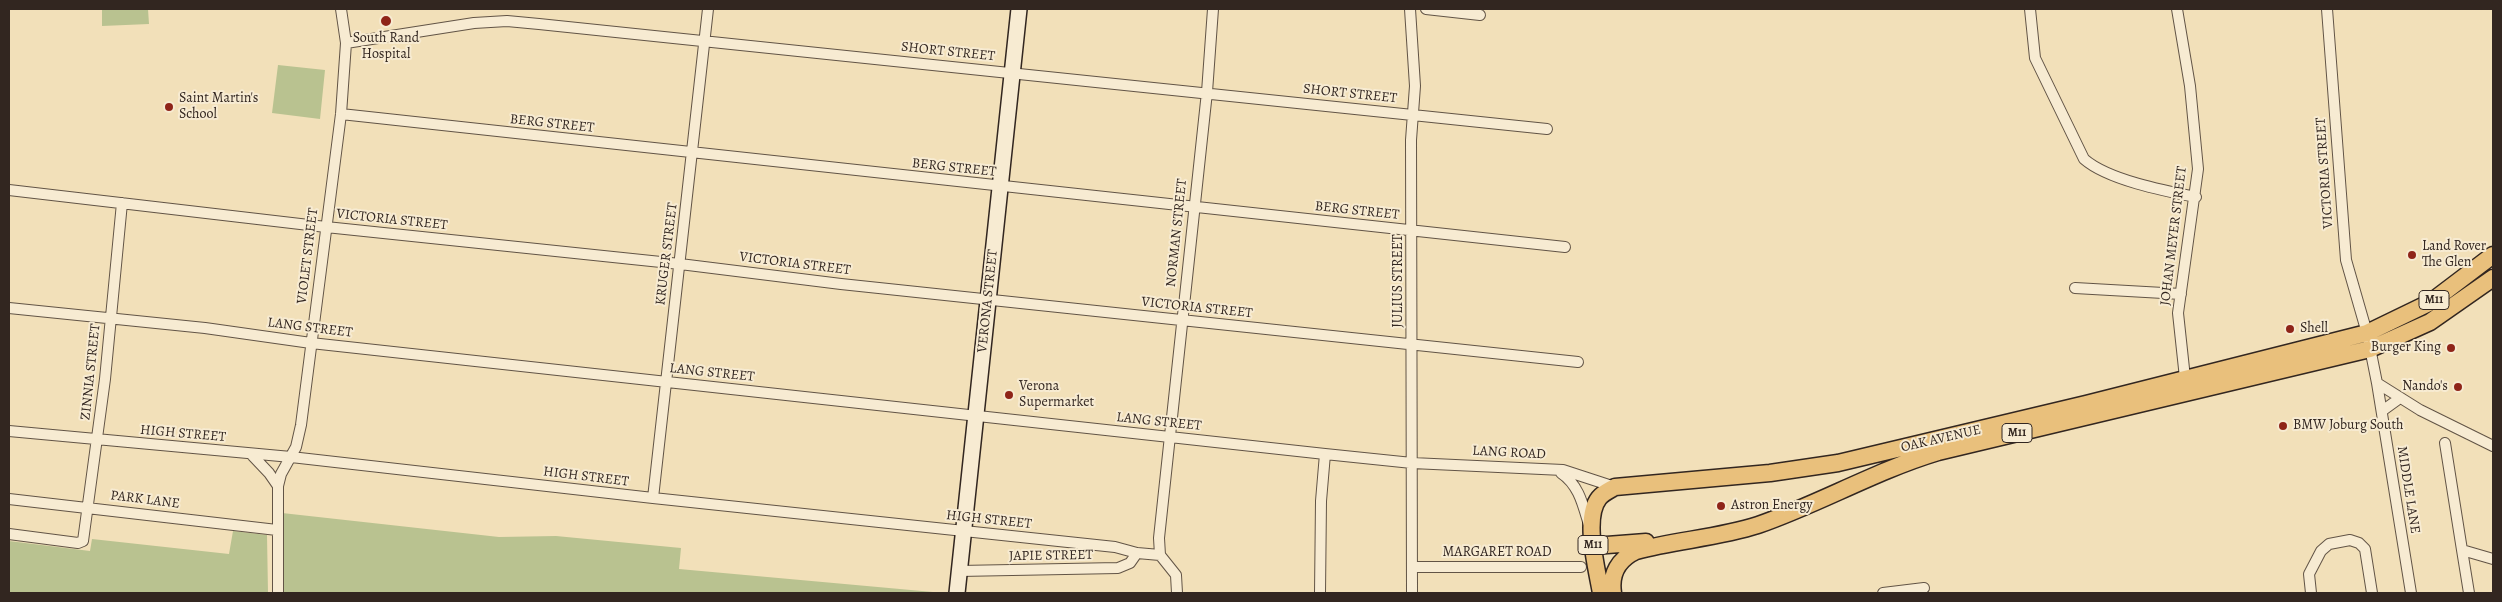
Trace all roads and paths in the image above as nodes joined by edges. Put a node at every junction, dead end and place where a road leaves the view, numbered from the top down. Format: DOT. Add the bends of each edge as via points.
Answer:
graph roads {
  1 [pos="341,9"];
  2 [pos="1019,9"];
  3 [pos="1213,9"];
  4 [pos="1410,9"];
  5 [pos="1426,9"];
  6 [pos="2030,9"];
  7 [pos="2178,9"];
  8 [pos="2327,9"];
  9 [pos="708,10"];
  10 [pos="1480,15"];
  11 [pos="703,41"];
  12 [pos="346,43"];
  13 [pos="1012,72"];
  14 [pos="1207,92"];
  15 [pos="341,114"];
  16 [pos="1413,115"];
  17 [pos="1547,129"];
  18 [pos="692,153"];
  19 [pos="1000,186"];
  20 [pos="9,190"];
  21 [pos="2196,197"];
  22 [pos="122,203"];
  23 [pos="1194,206"];
  24 [pos="326,227"];
  25 [pos="1413,231"];
  26 [pos="1564,247"];
  27 [pos="2493,256"];
  28 [pos="680,264"];
  29 [pos="2493,278"];
  30 [pos="2075,288"];
  31 [pos="2181,294"];
  32 [pos="988,300"];
  33 [pos="9,308"];
  34 [pos="111,318"];
  35 [pos="1181,320"];
  36 [pos="2368,341"];
  37 [pos="311,343"];
  38 [pos="1412,344"];
  39 [pos="1578,362"];
  40 [pos="2185,378"];
  41 [pos="665,382"];
  42 [pos="2377,384"];
  43 [pos="2400,398"];
  44 [pos="2382,411"];
  45 [pos="975,416"];
  46 [pos="9,431"];
  47 [pos="1168,436"];
  48 [pos="97,440"];
  49 [pos="2445,443"];
  50 [pos="2493,446"];
  51 [pos="250,454"];
  52 [pos="1325,454"];
  53 [pos="291,457"];
  54 [pos="1412,463"];
  55 [pos="1555,470"];
  56 [pos="278,486"];
  57 [pos="1615,487"];
  58 [pos="653,498"];
  59 [pos="9,499"];
  60 [pos="88,507"];
  61 [pos="277,530"];
  62 [pos="963,532"];
  63 [pos="9,534"];
  64 [pos="1593,540"];
  65 [pos="1673,544"];
  66 [pos="2462,550"];
  67 [pos="1159,552"];
  68 [pos="1137,553"];
  69 [pos="2493,559"];
  70 [pos="1413,567"];
  71 [pos="1582,567"];
  72 [pos="959,571"];
  73 [pos="1924,588"];
  74 [pos="278,593"];
  75 [pos="957,593"];
  76 [pos="1177,593"];
  77 [pos="1320,593"];
  78 [pos="1412,593"];
  79 [pos="1600,593"];
  80 [pos="1613,593"];
  81 [pos="1883,593"];
  82 [pos="2311,593"];
  83 [pos="2372,593"];
  84 [pos="2412,593"];
  85 [pos="2468,593"];
  1 -- 12 [label="street, VIOLET STREET"];
  2 -- 13 [label="main road, VERONA STREET"];
  3 -- 14 [label="street, NORMAN STREET"];
  4 -- 16 [label="street, JULIUS STREET" via="1415,78"];
  5 -- 10 [label="street"];
  6 -- 21 [label="street" via="2036,61 2084,159 2095,167 2129,180"];
  7 -- 21 [label="street, JOHAN MEYER STREET" via="2193,106 2198,169"];
  8 -- 36 [label="street, VICTORIA STREET" via="2345,250"];
  9 -- 11 [label="street, KRUGER STREET"];
  11 -- 12 [label="street, SHORT STREET" via="507,21"];
  11 -- 13 [label="street, SHORT STREET"];
  11 -- 18 [label="street, KRUGER STREET"];
  12 -- 15 [label="street, VIOLET STREET"];
  13 -- 14 [label="street, SHORT STREET"];
  13 -- 19 [label="main road, VERONA STREET"];
  14 -- 16 [label="street, SHORT STREET"];
  14 -- 23 [label="street, NORMAN STREET"];
  15 -- 18 [label="street, BERG STREET"];
  15 -- 24 [label="street, VIOLET STREET"];
  16 -- 17 [label="street, SHORT STREET"];
  16 -- 25 [label="street, JULIUS STREET"];
  18 -- 19 [label="street, BERG STREET"];
  18 -- 28 [label="street, KRUGER STREET"];
  19 -- 23 [label="street, BERG STREET"];
  19 -- 32 [label="main road, VERONA STREET"];
  20 -- 22 [label="street, VICTORIA STREET"];
  21 -- 31 [label="street, JOHAN MEYER STREET"];
  22 -- 24 [label="street, VICTORIA STREET"];
  22 -- 34 [label="street, ZINNIA STREET"];
  23 -- 25 [label="street, BERG STREET"];
  23 -- 35 [label="street, NORMAN STREET"];
  24 -- 28 [label="street, VICTORIA STREET"];
  24 -- 37 [label="street, VIOLET STREET"];
  25 -- 26 [label="street, BERG STREET"];
  25 -- 38 [label="street, JULIUS STREET"];
  27 -- 36 [label="main road, M11" via="2431,302"];
  28 -- 32 [label="street, VICTORIA STREET"];
  28 -- 41 [label="street, KRUGER STREET"];
  29 -- 36 [label="main road, M11" via="2430,322"];
  30 -- 31 [label="street"];
  31 -- 40 [label="street, JOHAN MEYER STREET" via="2178,325"];
  32 -- 35 [label="street, VICTORIA STREET"];
  32 -- 45 [label="main road, VERONA STREET"];
  33 -- 34 [label="street, LANG STREET"];
  34 -- 37 [label="street, LANG STREET"];
  34 -- 48 [label="street, ZINNIA STREET"];
  35 -- 38 [label="street, VICTORIA STREET"];
  35 -- 47 [label="street, NORMAN STREET"];
  36 -- 40 [label="main road, OAK AVENUE / M11"];
  36 -- 42 [label="street, MIDDLE LANE"];
  36 -- 65 [label="main road, OAK AVENUE / M11" via="1938,452 1891,467 1757,525"];
  37 -- 41 [label="street, LANG STREET"];
  37 -- 53 [label="street, VIOLET STREET" via="300,432"];
  38 -- 39 [label="street, VICTORIA STREET"];
  38 -- 54 [label="street, JULIUS STREET"];
  40 -- 57 [label="main road, OAK AVENUE / M11" via="1838,463 1770,473"];
  41 -- 45 [label="street, LANG STREET"];
  41 -- 58 [label="street, KRUGER STREET"];
  42 -- 43 [label="street"];
  42 -- 44 [label="street, MIDDLE LANE"];
  43 -- 44 [label="street"];
  43 -- 50 [label="street"];
  44 -- 84 [label="street, MIDDLE LANE"];
  45 -- 47 [label="street, LANG STREET"];
  45 -- 62 [label="main road, VERONA STREET"];
  46 -- 48 [label="street, HIGH STREET"];
  47 -- 52 [label="street, LANG STREET"];
  47 -- 67 [label="street, NORMAN STREET"];
  48 -- 51 [label="street, HIGH STREET"];
  48 -- 60 [label="street, ZINNIA STREET"];
  49 -- 66 [label="street"];
  51 -- 53 [label="street, HIGH STREET"];
  51 -- 56 [label="street"];
  52 -- 54 [label="street, LANG STREET"];
  52 -- 77 [label="street"];
  53 -- 56 [label="street, VIOLET STREET"];
  53 -- 58 [label="street, HIGH STREET"];
  54 -- 55 [label="street, LANG ROAD"];
  54 -- 70 [label="street, JULIUS STREET"];
  55 -- 57 [label="street"];
  55 -- 64 [label="street, LANG ROAD" via="1570,479 1578,490"];
  56 -- 61 [label="street, VIOLET STREET"];
  57 -- 64 [label="main road, OAK AVENUE / M11" via="1599,498 1592,519"];
  58 -- 62 [label="street, HIGH STREET"];
  59 -- 60 [label="street, PARK LANE"];
  60 -- 61 [label="street, PARK LANE"];
  60 -- 63 [label="street, ZINNIA STREET" via="82,543"];
  61 -- 74 [label="street, VIOLET STREET"];
  62 -- 68 [label="street, HIGH STREET" via="1115,547"];
  62 -- 72 [label="main road, VERONA STREET"];
  64 -- 65 [label="main road"];
  64 -- 79 [label="main road, M11"];
  65 -- 80 [label="main road, M11" via="1627,555 1617,567"];
  66 -- 69 [label="street"];
  66 -- 85 [label="street"];
  67 -- 68 [label="street, HIGH STREET"];
  67 -- 76 [label="street" via="1176,575"];
  68 -- 72 [label="street, JAPIE STREET" via="1130,563 1118,568"];
  70 -- 71 [label="street, MARGARET ROAD"];
  70 -- 78 [label="street, JULIUS STREET"];
  72 -- 75 [label="main road, VERONA STREET"];
  73 -- 81 [label="street"];
  82 -- 83 [label="street" via="2309,574 2321,551 2329,544 2350,540 2365,549"];
}
